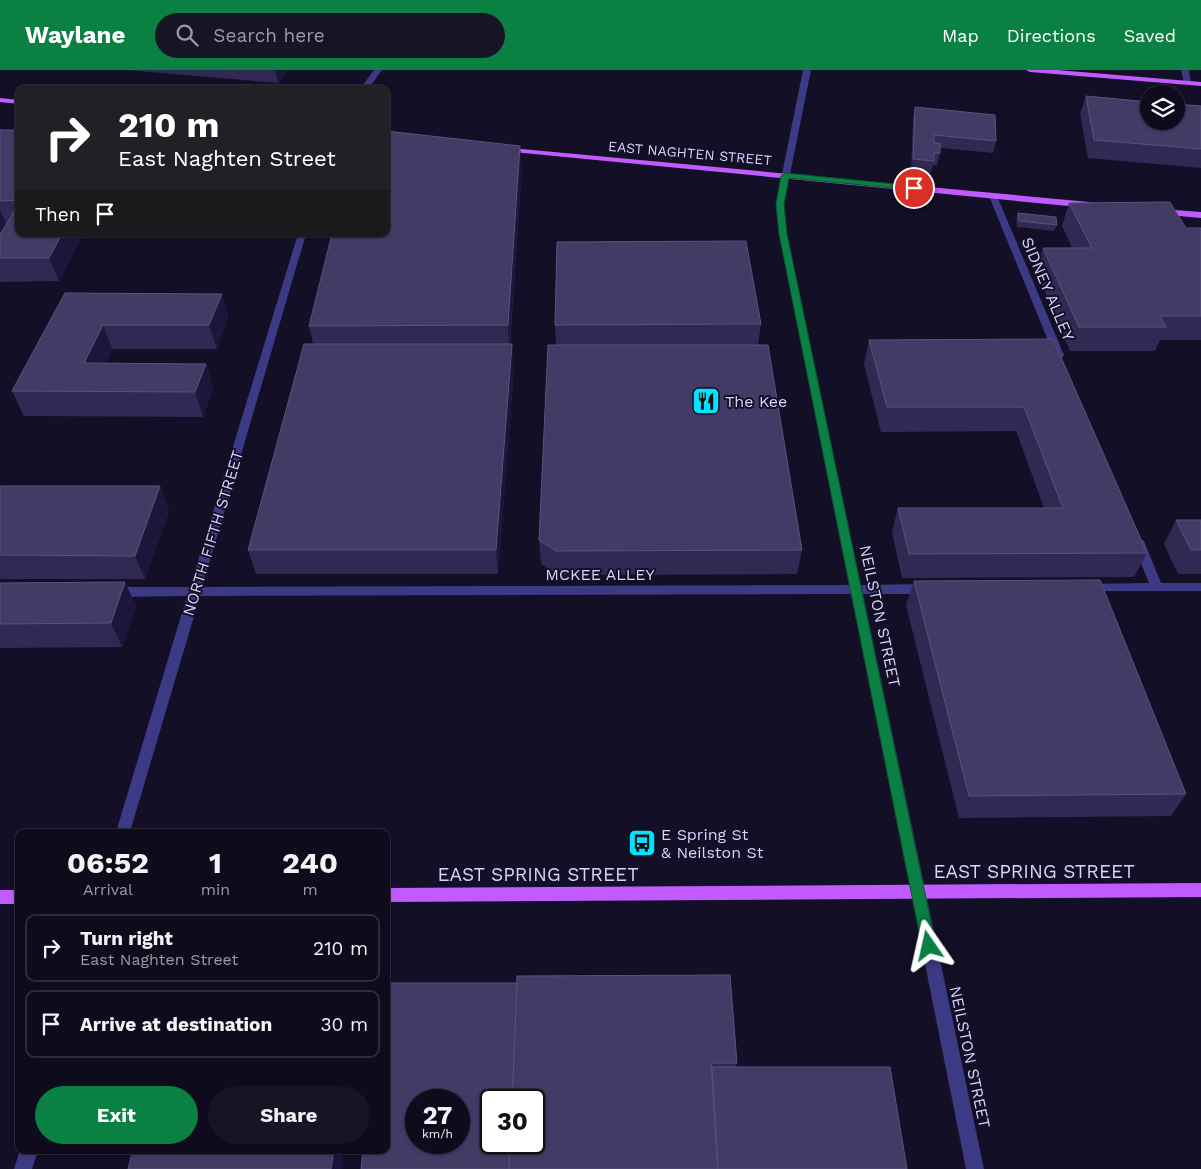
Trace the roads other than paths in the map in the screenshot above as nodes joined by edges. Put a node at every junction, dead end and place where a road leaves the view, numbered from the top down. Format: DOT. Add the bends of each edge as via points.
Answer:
graph roads {
  1 [pos="378,70"];
  2 [pos="807,70"];
  3 [pos="1030,70"];
  4 [pos="1185,70"];
  5 [pos="1188,83"];
  6 [pos="1201,84"];
  7 [pos="367,85"];
  8 [pos="0,100"];
  9 [pos="15,102"];
  10 [pos="492,148"];
  11 [pos="785,176"];
  12 [pos="992,196"];
  13 [pos="1100,206"];
  14 [pos="1148,210"];
  15 [pos="1201,215"];
  16 [pos="301,237"];
  17 [pos="1063,363"];
  18 [pos="1135,534"];
  19 [pos="1157,587"];
  20 [pos="1201,587"];
  21 [pos="942,588"];
  22 [pos="1078,588"];
  23 [pos="856,589"];
  24 [pos="104,592"];
  25 [pos="195,592"];
  26 [pos="124,829"];
  27 [pos="1201,890"];
  28 [pos="918,892"];
  29 [pos="390,895"];
  30 [pos="0,898"];
  31 [pos="15,898"];
  32 [pos="28,1154"];
  33 [pos="23,1169"];
  34 [pos="975,1169"];
  1 -- 7 [label="street"];
  2 -- 11 [label="street, NEILSTON STREET"];
  3 -- 5 [label="main road"];
  4 -- 5 [label="street"];
  5 -- 6 [label="main road"];
  8 -- 9 [label="main road"];
  10 -- 11 [label="main road, EAST NAGHTEN STREET"];
  11 -- 12 [label="main road, EAST NAGHTEN STREET"];
  11 -- 23 [label="street, NEILSTON STREET" via="780,204 783,234"];
  12 -- 13 [label="main road, EAST NAGHTEN STREET"];
  12 -- 17 [label="street, SIDNEY ALLEY"];
  14 -- 15 [label="main road"];
  16 -- 25 [label="street, NORTH FIFTH STREET"];
  18 -- 19 [label="street"];
  19 -- 20 [label="street"];
  19 -- 22 [label="street"];
  21 -- 23 [label="street, MCKEE ALLEY"];
  23 -- 25 [label="street, MCKEE ALLEY"];
  23 -- 28 [label="street, NEILSTON STREET"];
  24 -- 25 [label="street, MCKEE ALLEY"];
  25 -- 26 [label="street, NORTH FIFTH STREET"];
  27 -- 28 [label="main road, EAST SPRING STREET"];
  28 -- 29 [label="main road, EAST SPRING STREET"];
  28 -- 34 [label="street, NEILSTON STREET"];
  30 -- 31 [label="main road"];
  32 -- 33 [label="street"];
}
